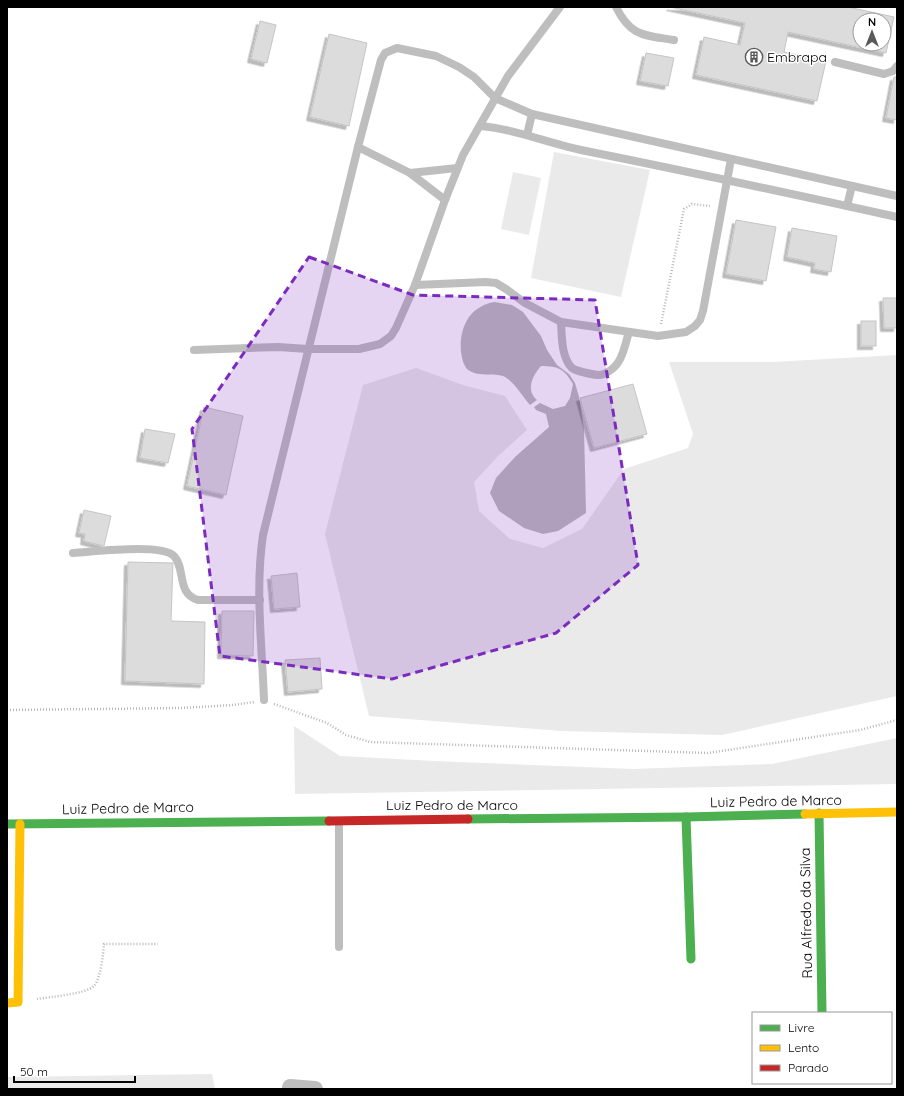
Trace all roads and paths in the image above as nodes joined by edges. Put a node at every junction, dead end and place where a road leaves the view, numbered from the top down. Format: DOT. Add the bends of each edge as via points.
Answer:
graph roads {
  1 [pos="560,7"];
  2 [pos="616,7"];
  3 [pos="674,40"];
  4 [pos="835,62"];
  5 [pos="897,66"];
  6 [pos="495,98"];
  7 [pos="532,114"];
  8 [pos="480,126"];
  9 [pos="527,135"];
  10 [pos="358,147"];
  11 [pos="731,159"];
  12 [pos="457,168"];
  13 [pos="410,173"];
  14 [pos="728,180"];
  15 [pos="852,186"];
  16 [pos="897,196"];
  17 [pos="445,200"];
  18 [pos="848,206"];
  19 [pos="723,207"];
  20 [pos="897,217"];
  21 [pos="415,285"];
  22 [pos="561,322"];
  23 [pos="629,332"];
  24 [pos="658,336"];
  25 [pos="308,349"];
  26 [pos="194,350"];
  27 [pos="73,553"];
  28 [pos="260,600"];
  29 [pos="264,700"];
  30 [pos="7,710"];
  31 [pos="897,720"];
  32 [pos="897,812"];
  33 [pos="819,813"];
  34 [pos="686,817"];
  35 [pos="339,820"];
  36 [pos="7,824"];
  37 [pos="20,824"];
  38 [pos="158,944"];
  39 [pos="339,946"];
  40 [pos="691,959"];
  41 [pos="18,1002"];
  42 [pos="7,1003"];
  43 [pos="822,1012"];
  44 [pos="290,1087"];
  45 [pos="315,1089"];
  1 -- 6 [label="lane" via="518,62"];
  2 -- 3 [label="lane" via="630,29 644,35"];
  4 -- 5 [label="lane" via="884,74 893,71"];
  6 -- 7 [label="lane"];
  6 -- 8 [label="lane"];
  6 -- 10 [label="lane" via="474,77 436,56 392,49 385,53 381,60"];
  7 -- 9 [label="lane"];
  7 -- 11 [label="lane"];
  8 -- 9 [label="lane"];
  8 -- 12 [label="lane"];
  9 -- 14 [label="lane" via="573,148"];
  10 -- 13 [label="lane"];
  10 -- 25 [label="lane"];
  11 -- 14 [label="lane"];
  11 -- 15 [label="lane"];
  12 -- 13 [label="lane"];
  12 -- 17 [label="lane"];
  13 -- 17 [label="lane"];
  14 -- 18 [label="lane"];
  14 -- 19 [label="lane"];
  15 -- 16 [label="lane"];
  15 -- 18 [label="lane"];
  17 -- 21 [label="lane"];
  18 -- 20 [label="lane"];
  19 -- 24 [label="lane" via="700,320 686,332"];
  19 -- 24 [label="path" via="692,204 684,209"];
  21 -- 22 [label="lane" via="496,283 525,303"];
  21 -- 25 [label="lane" via="392,336 380,344 359,349"];
  22 -- 23 [label="lane"];
  22 -- 23 [label="lane" via="562,340 571,368 600,375 609,372 619,362"];
  23 -- 24 [label="lane"];
  25 -- 26 [label="lane" via="278,347"];
  25 -- 28 [label="lane" via="263,535 259,559"];
  27 -- 28 [label="lane" via="159,549 174,557 186,594 191,598"];
  28 -- 29 [label="lane"];
  29 -- 30 [label="path" via="233,706"];
  29 -- 31 [label="path" via="327,723 346,736 370,742 413,744 708,753 860,730"];
  32 -- 33 [label="main road, Luiz Pedro de Marco"];
  33 -- 34 [label="main road, Luiz Pedro de Marco"];
  33 -- 43 [label="main road, Rua Alfredo da Silva"];
  34 -- 35 [label="main road, Luiz Pedro de Marco"];
  34 -- 40 [label="main road"];
  35 -- 37 [label="main road, Luiz Pedro de Marco"];
  35 -- 39 [label="lane"];
  36 -- 37 [label="main road, Luiz Pedro de Marco"];
  37 -- 41 [label="main road"];
  38 -- 41 [label="path" via="104,944 99,976 94,986 81,992"];
  41 -- 42 [label="main road"];
  44 -- 45 [label="street"];
}
